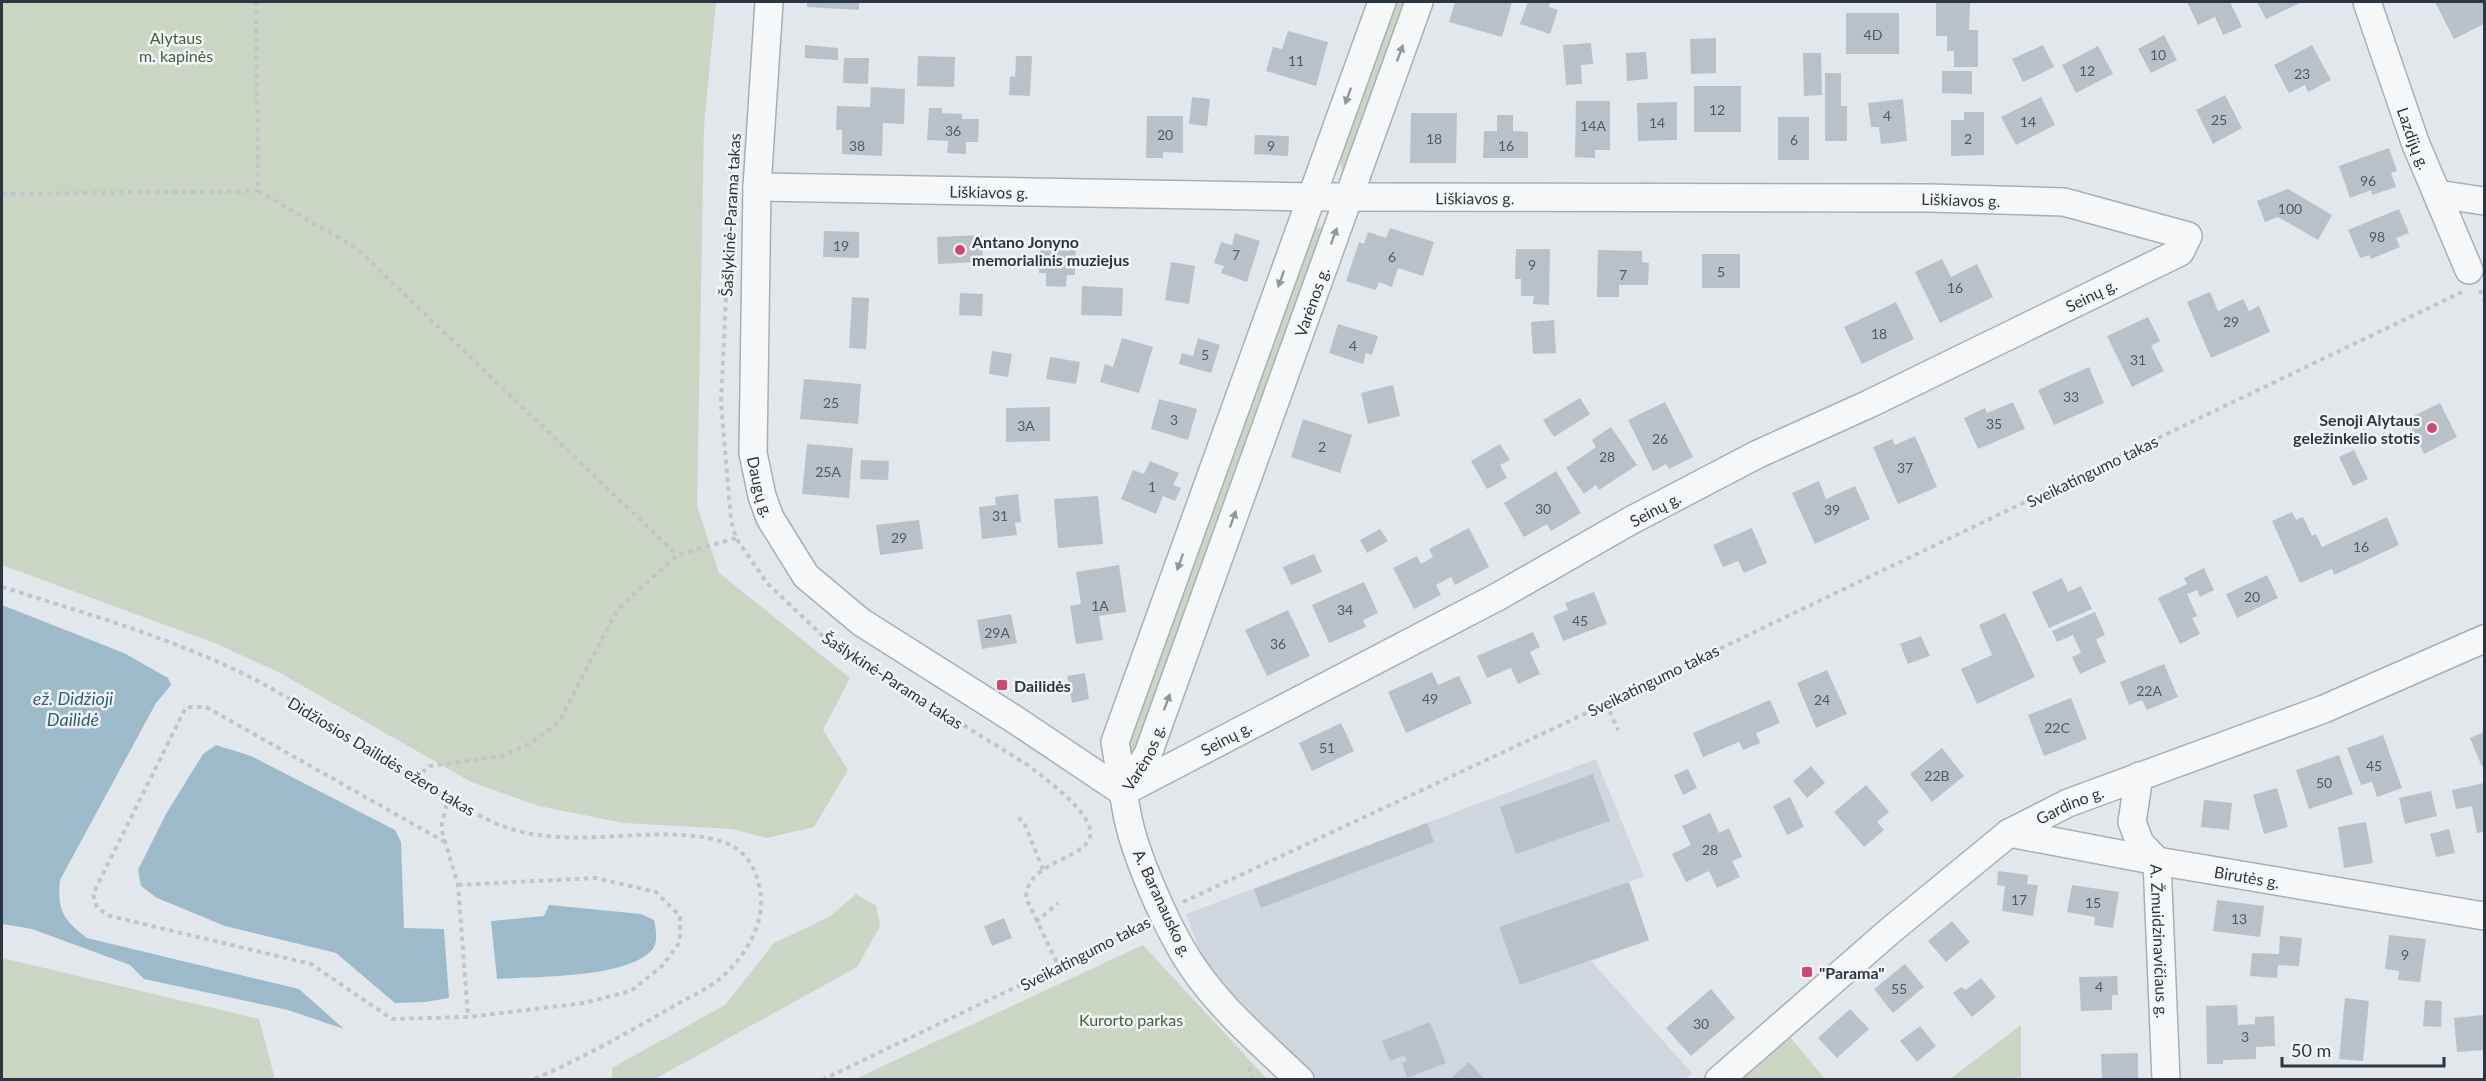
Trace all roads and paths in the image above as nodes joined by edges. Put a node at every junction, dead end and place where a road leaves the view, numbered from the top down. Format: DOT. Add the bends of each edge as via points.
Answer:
graph roads {
  1 [pos="256,2"];
  2 [pos="769,2"];
  3 [pos="1382,2"];
  4 [pos="1419,2"];
  5 [pos="2367,2"];
  6 [pos="734,138"];
  7 [pos="757,187"];
  8 [pos="258,191"];
  9 [pos="2,194"];
  10 [pos="2437,194"];
  11 [pos="1349,196"];
  12 [pos="1311,197"];
  13 [pos="2484,201"];
  14 [pos="2188,236"];
  15 [pos="2468,280"];
  16 [pos="735,538"];
  17 [pos="677,555"];
  18 [pos="2,587"];
  19 [pos="2484,639"];
  20 [pos="1606,703"];
  21 [pos="1618,730"];
  22 [pos="2139,776"];
  23 [pos="415,778"];
  24 [pos="1123,792"];
  25 [pos="448,799"];
  26 [pos="1018,818"];
  27 [pos="2009,833"];
  28 [pos="445,842"];
  29 [pos="2157,861"];
  30 [pos="1043,870"];
  31 [pos="458,885"];
  32 [pos="1058,903"];
  33 [pos="1164,912"];
  34 [pos="2484,916"];
  35 [pos="1036,922"];
  36 [pos="1059,967"];
  37 [pos="468,1017"];
  38 [pos="532,1080"];
  39 [pos="822,1080"];
  40 [pos="1300,1080"];
  41 [pos="1719,1080"];
  42 [pos="2166,1080"];
  1 -- 8 [label="path"];
  2 -- 7 [label="street, Daugų g."];
  3 -- 12 [label="street, Varėnos g., one-way"];
  11 -- 4 [label="street, Varėnos g., one-way"];
  5 -- 10 [label="street, Lazdijų g."];
  6 -- 16 [label="path, Šašlykinė-Parama takas" via="721,403"];
  7 -- 12 [label="street, Liškiavos g."];
  7 -- 24 [label="street, Daugų g." via="753,453 762,496 780,538 806,576 861,622"];
  8 -- 9 [label="path"];
  8 -- 17 [label="path" via="356,248"];
  10 -- 13 [label="street"];
  10 -- 15 [label="street, Lazdijų g."];
  11 -- 12 [label="street, Liškiavos g."];
  11 -- 14 [label="street, Liškiavos g." via="2064,201"];
  24 -- 11 [label="street, Varėnos g., one-way" via="1148,754"];
  12 -- 24 [label="street, Varėnos g., one-way" via="1115,742"];
  14 -- 24 [label="street, Seinų g." via="2180,252 1758,454 1499,596"];
  15 -- 20 [label="path, Sveikatingumo takas"];
  16 -- 17 [label="path"];
  16 -- 30 [label="path, Šašlykinė-Parama takas" via="766,583 828,641 1026,764 1078,809 1092,833 1089,842"];
  17 -- 23 [label="path" via="616,610 559,722 531,743 503,756 430,766"];
  18 -- 23 [label="path, Didžiosios Dailidės ežero takas" via="172,643 248,676"];
  19 -- 22 [label="street, Gardino g." via="2324,708"];
  20 -- 21 [label="path"];
  20 -- 33 [label="path, Sveikatingumo takas"];
  22 -- 27 [label="street, Gardino g." via="2068,803"];
  22 -- 29 [label="street, A. Žmuidzinavičiaus g." via="2132,822 2140,843"];
  23 -- 25 [label="path, Didžiosios Dailidės ežero takas"];
  24 -- 33 [label="street, A. Baranausko g." via="1130,825"];
  25 -- 28 [label="path" via="441,828"];
  25 -- 38 [label="path, Didžiosios Dailidės ežero takas" via="502,826 536,834 711,839 729,844 748,857 755,868 762,903 754,937 719,979 622,1036"];
  26 -- 30 [label="path" via="1024,822"];
  27 -- 29 [label="street, Birutės g."];
  27 -- 41 [label="street, Gardino g."];
  28 -- 31 [label="path"];
  28 -- 37 [label="path" via="206,707 186,707 93,894 97,908 110,916 311,964 392,1019"];
  29 -- 34 [label="street, Birutės g."];
  29 -- 42 [label="street, A. Žmuidzinavičiaus g."];
  30 -- 35 [label="path, Šašlykinė-Parama takas" via="1026,887 1026,898"];
  31 -- 37 [label="path"];
  31 -- 37 [label="path" via="596,878 656,892 680,916 680,942 662,966 631,991 584,1003"];
  32 -- 35 [label="path"];
  33 -- 36 [label="path, Sveikatingumo takas"];
  33 -- 40 [label="street, A. Baranausko g." via="1183,951 1207,984"];
  35 -- 36 [label="path, Šašlykinė-Parama takas"];
  36 -- 39 [label="path, Sveikatingumo takas"];
}
